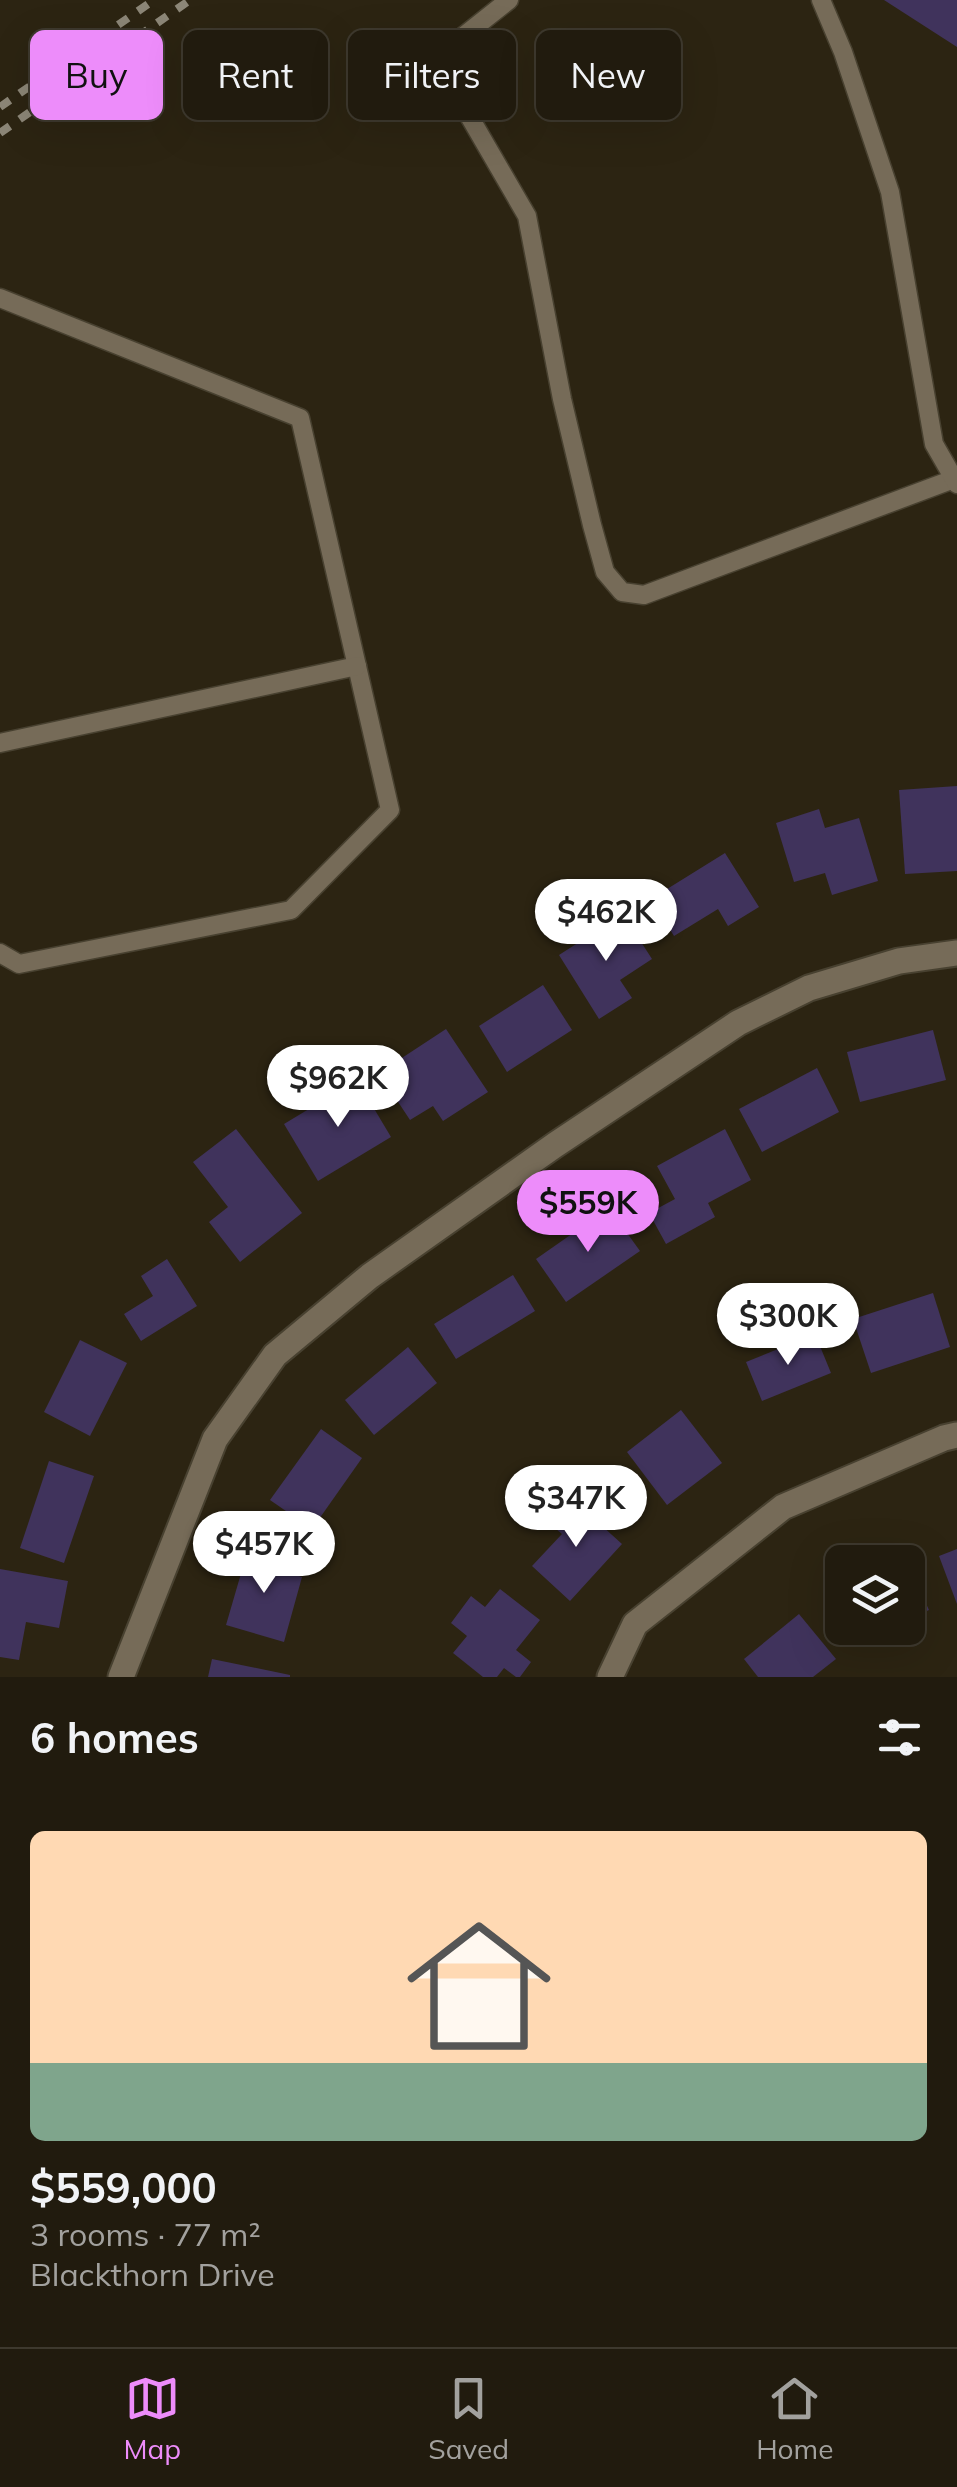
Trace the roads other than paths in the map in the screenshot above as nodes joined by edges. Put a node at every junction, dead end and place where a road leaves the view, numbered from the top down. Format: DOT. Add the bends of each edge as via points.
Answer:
graph roads {
  1 [pos="509,0"];
  2 [pos="821,0"];
  3 [pos="0,298"];
  4 [pos="955,482"];
  5 [pos="358,666"];
  6 [pos="0,743"];
  7 [pos="0,953"];
  8 [pos="957,953"];
  9 [pos="957,1435"];
  10 [pos="121,1677"];
  11 [pos="610,1677"];
  1 -- 4 [label="lane" via="456,42 443,62 446,84 527,216 592,525 605,572 622,592 644,595"];
  2 -- 4 [label="lane" via="890,192 934,444"];
  3 -- 5 [label="lane" via="300,418"];
  5 -- 6 [label="lane"];
  5 -- 7 [label="lane" via="390,810 290,910 19,964"];
  8 -- 10 [label="street" via="898,961 809,988 738,1023 370,1276 275,1355 215,1438"];
  9 -- 11 [label="street" via="783,1507 635,1624"];
}
